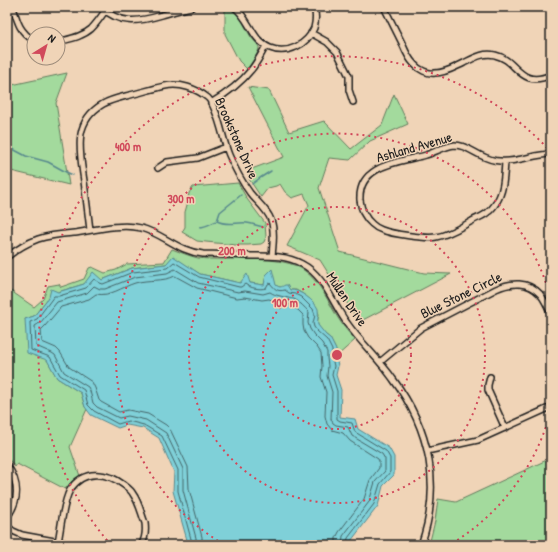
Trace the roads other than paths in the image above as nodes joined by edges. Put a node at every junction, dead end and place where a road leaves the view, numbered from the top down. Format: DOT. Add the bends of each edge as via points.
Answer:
graph roads {
  1 [pos="13,7"];
  2 [pos="101,7"];
  3 [pos="192,7"];
  4 [pos="234,7"];
  5 [pos="314,7"];
  6 [pos="384,7"];
  7 [pos="175,9"];
  8 [pos="105,11"];
  9 [pos="311,33"];
  10 [pos="26,34"];
  11 [pos="66,40"];
  12 [pos="266,46"];
  13 [pos="551,75"];
  14 [pos="353,102"];
  15 [pos="211,103"];
  16 [pos="226,147"];
  17 [pos="551,154"];
  18 [pos="505,162"];
  19 [pos="158,168"];
  20 [pos="90,230"];
  21 [pos="272,256"];
  22 [pos="7,257"];
  23 [pos="551,314"];
  24 [pos="380,362"];
  25 [pos="490,376"];
  26 [pos="551,407"];
  27 [pos="505,428"];
  28 [pos="427,451"];
  29 [pos="7,464"];
  30 [pos="7,517"];
  31 [pos="7,526"];
  32 [pos="58,542"];
  33 [pos="76,545"];
  34 [pos="141,545"];
  35 [pos="420,545"];
  1 -- 10 [label="street" via="18,25"];
  2 -- 8 [label="street"];
  3 -- 7 [label="street"];
  4 -- 12 [label="street" via="243,15 256,37"];
  5 -- 9 [label="street" via="316,14"];
  6 -- 13 [label="street" via="410,59 417,67 427,72 442,72 489,54 498,55 526,77 541,78"];
  7 -- 8 [label="street" via="139,21 115,17"];
  8 -- 11 [label="street" via="90,30"];
  9 -- 12 [label="street" via="294,48 276,49"];
  9 -- 14 [label="street" via="327,42 337,52 349,76 349,90"];
  12 -- 15 [label="street" via="246,77"];
  15 -- 16 [label="street, Brookstone Drive"];
  15 -- 20 [label="street, Brookstone Drive" via="204,95 194,90 181,85 169,85 112,100 92,112 82,128 79,144"];
  16 -- 19 [label="street" via="198,158 167,162"];
  16 -- 21 [label="street, Brookstone Drive" via="242,181 270,217 273,230"];
  17 -- 18 [label="street, Ashland Avenue"];
  18 -- 18 [label="street, Ashland Avenue" via="486,158 454,145 385,166 366,179 360,198 363,211 372,224 384,231 426,237 440,236 492,209 501,193"];
  20 -- 21 [label="street, Mullen Drive" via="132,226 151,232 191,252"];
  20 -- 22 [label="street, Mullen Drive" via="39,239"];
  21 -- 24 [label="street, Mullen Drive" via="297,261 314,273 346,322"];
  23 -- 24 [label="street, Blue Stone Circle" via="541,295 532,288 519,284 506,285 421,328"];
  24 -- 28 [label="street, Mullen Drive" via="410,404"];
  25 -- 27 [label="street" via="488,390"];
  26 -- 27 [label="street"];
  27 -- 28 [label="street" via="474,441"];
  28 -- 35 [label="street, Mullen Drive" via="431,502"];
  29 -- 30 [label="street" via="14,476 16,490 15,503"];
  31 -- 32 [label="street" via="22,535"];
  32 -- 33 [label="street"];
  32 -- 34 [label="street" via="65,503 70,491 83,478 101,475 117,480 134,494 146,527"];
}
